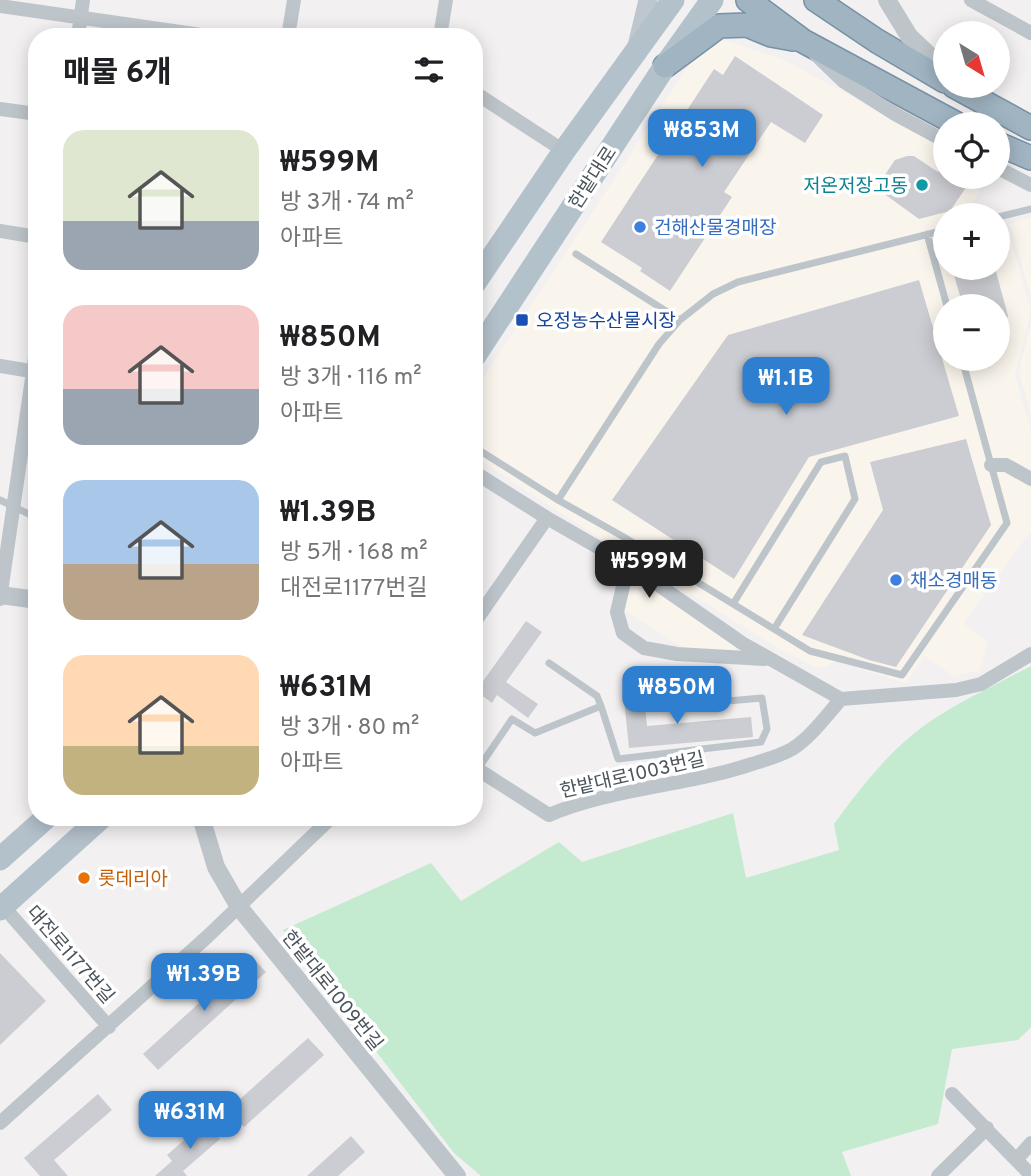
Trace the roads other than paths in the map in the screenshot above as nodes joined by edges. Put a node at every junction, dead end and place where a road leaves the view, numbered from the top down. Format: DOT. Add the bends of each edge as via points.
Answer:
graph roads {
  1 [pos="82,0"];
  2 [pos="293,0"];
  3 [pos="446,0"];
  4 [pos="649,0"];
  5 [pos="673,0"];
  6 [pos="712,0"];
  7 [pos="748,0"];
  8 [pos="816,0"];
  9 [pos="887,0"];
  10 [pos="971,0"];
  11 [pos="0,6"];
  12 [pos="80,16"];
  13 [pos="79,28"];
  14 [pos="157,28"];
  15 [pos="289,28"];
  16 [pos="441,28"];
  17 [pos="1031,33"];
  18 [pos="803,41"];
  19 [pos="636,52"];
  20 [pos="933,60"];
  21 [pos="664,66"];
  22 [pos="933,73"];
  23 [pos="483,98"];
  24 [pos="977,98"];
  25 [pos="0,109"];
  26 [pos="935,112"];
  27 [pos="28,113"];
  28 [pos="1031,128"];
  29 [pos="933,135"];
  30 [pos="1010,149"];
  31 [pos="564,151"];
  32 [pos="1031,158"];
  33 [pos="1010,174"];
  34 [pos="1031,185"];
  35 [pos="1031,209"];
  36 [pos="1010,214"];
  37 [pos="0,232"];
  38 [pos="933,233"];
  39 [pos="928,234"];
  40 [pos="28,236"];
  41 [pos="576,254"];
  42 [pos="483,271"];
  43 [pos="944,294"];
  44 [pos="680,320"];
  45 [pos="483,343"];
  46 [pos="0,366"];
  47 [pos="28,370"];
  48 [pos="965,371"];
  49 [pos="28,437"];
  50 [pos="483,453"];
  51 [pos="991,465"];
  52 [pos="483,478"];
  53 [pos="1031,479"];
  54 [pos="0,500"];
  55 [pos="558,500"];
  56 [pos="14,505"];
  57 [pos="28,513"];
  58 [pos="547,518"];
  59 [pos="628,565"];
  60 [pos="1,596"];
  61 [pos="28,599"];
  62 [pos="733,604"];
  63 [pos="483,611"];
  64 [pos="774,629"];
  65 [pos="1031,654"];
  66 [pos="769,659"];
  67 [pos="549,663"];
  68 [pos="675,687"];
  69 [pos="841,699"];
  70 [pos="716,702"];
  71 [pos="601,706"];
  72 [pos="669,707"];
  73 [pos="761,742"];
  74 [pos="483,758"];
  75 [pos="768,758"];
  76 [pos="483,773"];
  77 [pos="37,826"];
  78 [pos="92,826"];
  79 [pos="204,826"];
  80 [pos="323,826"];
  81 [pos="0,859"];
  82 [pos="239,907"];
  83 [pos="2,908"];
  84 [pos="109,1027"];
  85 [pos="952,1094"];
  86 [pos="0,1122"];
  87 [pos="987,1128"];
  88 [pos="1031,1143"];
  89 [pos="1017,1159"];
  90 [pos="1031,1175"];
  91 [pos="457,1176"];
  92 [pos="938,1176"];
  1 -- 12 [label="street"];
  2 -- 15 [label="street"];
  3 -- 16 [label="street"];
  4 -- 19 [label="main road"];
  5 -- 19 [label="main road, 한밭대로"];
  6 -- 21 [label="main road, 한밭대로"];
  7 -- 18 [label="highway"];
  8 -- 22 [label="highway"];
  9 -- 20 [label="street" via="909,36"];
  10 -- 17 [label="street"];
  11 -- 12 [label="street"];
  12 -- 13 [label="street"];
  12 -- 14 [label="street"];
  18 -- 21 [label="highway" via="747,25 719,26"];
  18 -- 26 [label="highway"];
  18 -- 29 [label="street" via="843,81"];
  19 -- 31 [label="main road, 한밭대로"];
  21 -- 45 [label="main road, 한밭대로"];
  23 -- 31 [label="street"];
  24 -- 28 [label="highway"];
  25 -- 27 [label="street"];
  30 -- 32 [label="highway"];
  31 -- 42 [label="main road, 한밭대로"];
  33 -- 34 [label="street"];
  35 -- 36 [label="lane"];
  37 -- 40 [label="street"];
  38 -- 39 [label="lane"];
  39 -- 43 [label="lane"];
  39 -- 44 [label="lane" via="738,282 713,294"];
  41 -- 44 [label="lane"];
  44 -- 55 [label="lane" via="659,344"];
  46 -- 47 [label="street"];
  48 -- 51 [label="lane"];
  49 -- 56 [label="street"];
  50 -- 55 [label="lane"];
  51 -- 53 [label="street" via="1006,465"];
  51 -- 64 [label="lane" via="1007,523 902,675 810,651"];
  52 -- 58 [label="street"];
  54 -- 56 [label="lane"];
  55 -- 62 [label="lane"];
  56 -- 57 [label="lane"];
  56 -- 60 [label="street"];
  58 -- 59 [label="street"];
  58 -- 63 [label="street"];
  59 -- 66 [label="street"];
  59 -- 66 [label="street" via="617,612 623,634 644,648"];
  60 -- 61 [label="street"];
  62 -- 64 [label="lane"];
  62 -- 64 [label="lane" via="821,462 845,456 855,499"];
  65 -- 69 [label="street" via="981,684 956,691"];
  66 -- 69 [label="street"];
  67 -- 71 [label="lane" via="597,696"];
  68 -- 70 [label="lane" via="712,692"];
  69 -- 75 [label="street, 한밭대로1003번길" via="806,738"];
  70 -- 72 [label="lane"];
  70 -- 73 [label="lane" via="762,698 767,729"];
  71 -- 73 [label="lane" via="618,759"];
  71 -- 74 [label="lane" via="535,733 512,719"];
  73 -- 75 [label="lane"];
  75 -- 76 [label="street, 한밭대로1003번길" via="728,772 575,804 549,815"];
  77 -- 81 [label="main road"];
  78 -- 83 [label="main road"];
  79 -- 82 [label="street, 한밭대로1009번길" via="216,867"];
  80 -- 82 [label="street, 대전로1177번길"];
  82 -- 84 [label="street, 대전로1177번길"];
  82 -- 91 [label="street, 한밭대로1009번길"];
  83 -- 84 [label="street, 대전로1177번길"];
  84 -- 86 [label="street, 대전로1177번길"];
  85 -- 87 [label="street"];
  87 -- 89 [label="street"];
  87 -- 92 [label="street"];
  88 -- 89 [label="street"];
  89 -- 90 [label="street"];
}
